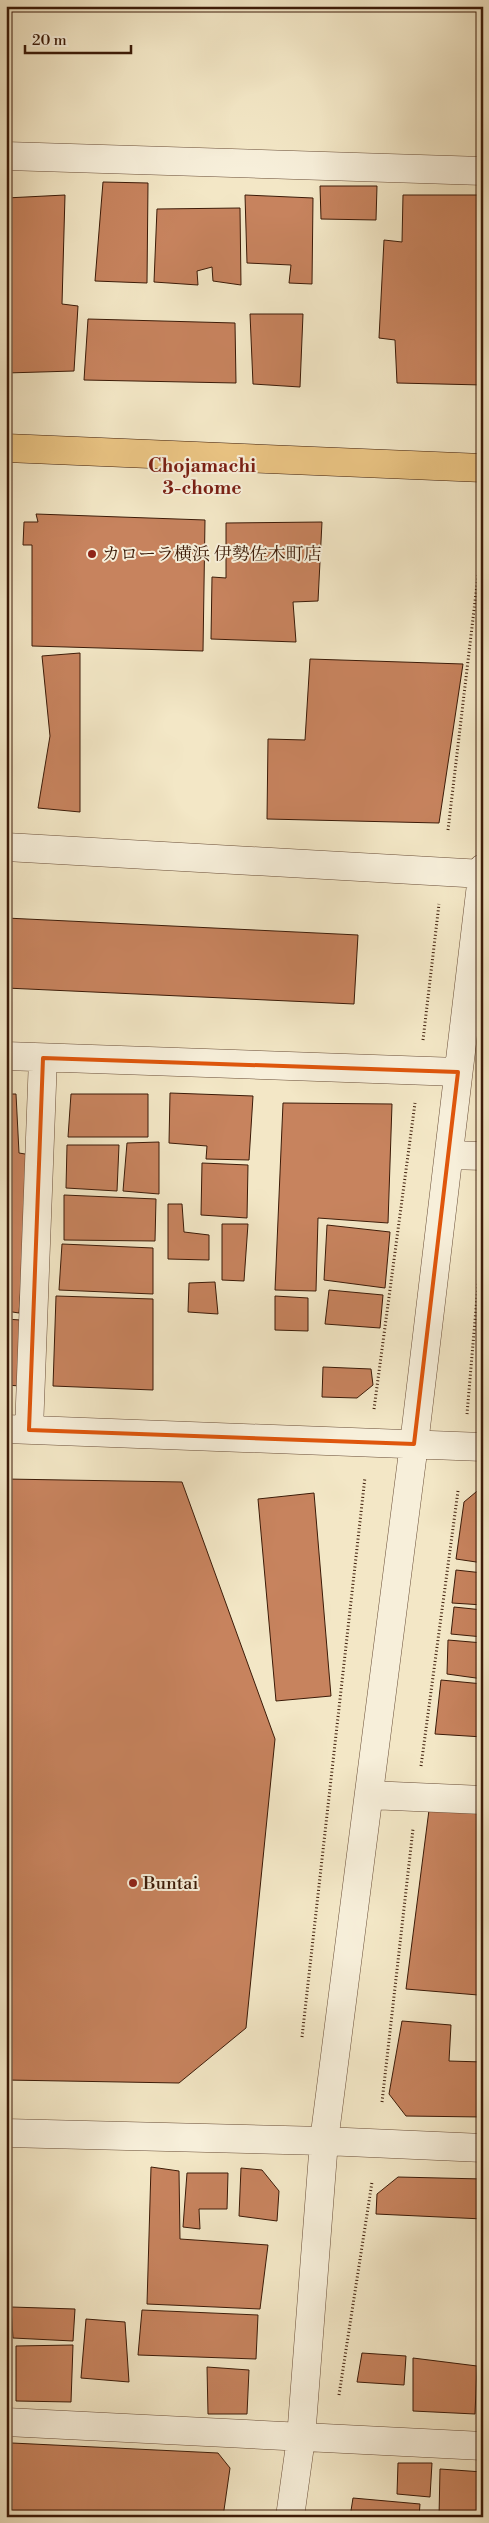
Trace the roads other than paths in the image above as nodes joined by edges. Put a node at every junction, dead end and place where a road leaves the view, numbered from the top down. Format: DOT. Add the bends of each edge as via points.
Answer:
graph roads {
  1 [pos="6,156"];
  2 [pos="483,171"];
  3 [pos="6,448"];
  4 [pos="483,468"];
  5 [pos="6,847"];
  6 [pos="482,872"];
  7 [pos="6,1056"];
  8 [pos="43,1058"];
  9 [pos="458,1072"];
  10 [pos="449,1154"];
  11 [pos="483,1156"];
  12 [pos="18,1429"];
  13 [pos="414,1444"];
  14 [pos="483,1447"];
  15 [pos="369,1796"];
  16 [pos="483,1800"];
  17 [pos="6,2133"];
  18 [pos="324,2141"];
  19 [pos="483,2148"];
  20 [pos="6,2422"];
  21 [pos="301,2438"];
  22 [pos="483,2446"];
  23 [pos="290,2517"];
  1 -- 2 [label="street"];
  3 -- 4 [label="main road"];
  5 -- 6 [label="street"];
  6 -- 9 [label="street"];
  7 -- 8 [label="street"];
  8 -- 9 [label="street"];
  8 -- 12 [label="street"];
  9 -- 10 [label="street"];
  10 -- 11 [label="street"];
  10 -- 13 [label="street"];
  12 -- 13 [label="street"];
  13 -- 14 [label="street"];
  13 -- 15 [label="street"];
  15 -- 16 [label="street"];
  15 -- 18 [label="street"];
  17 -- 18 [label="street"];
  18 -- 19 [label="street"];
  18 -- 21 [label="street"];
  20 -- 21 [label="street"];
  21 -- 22 [label="street"];
  21 -- 23 [label="street"];
}
